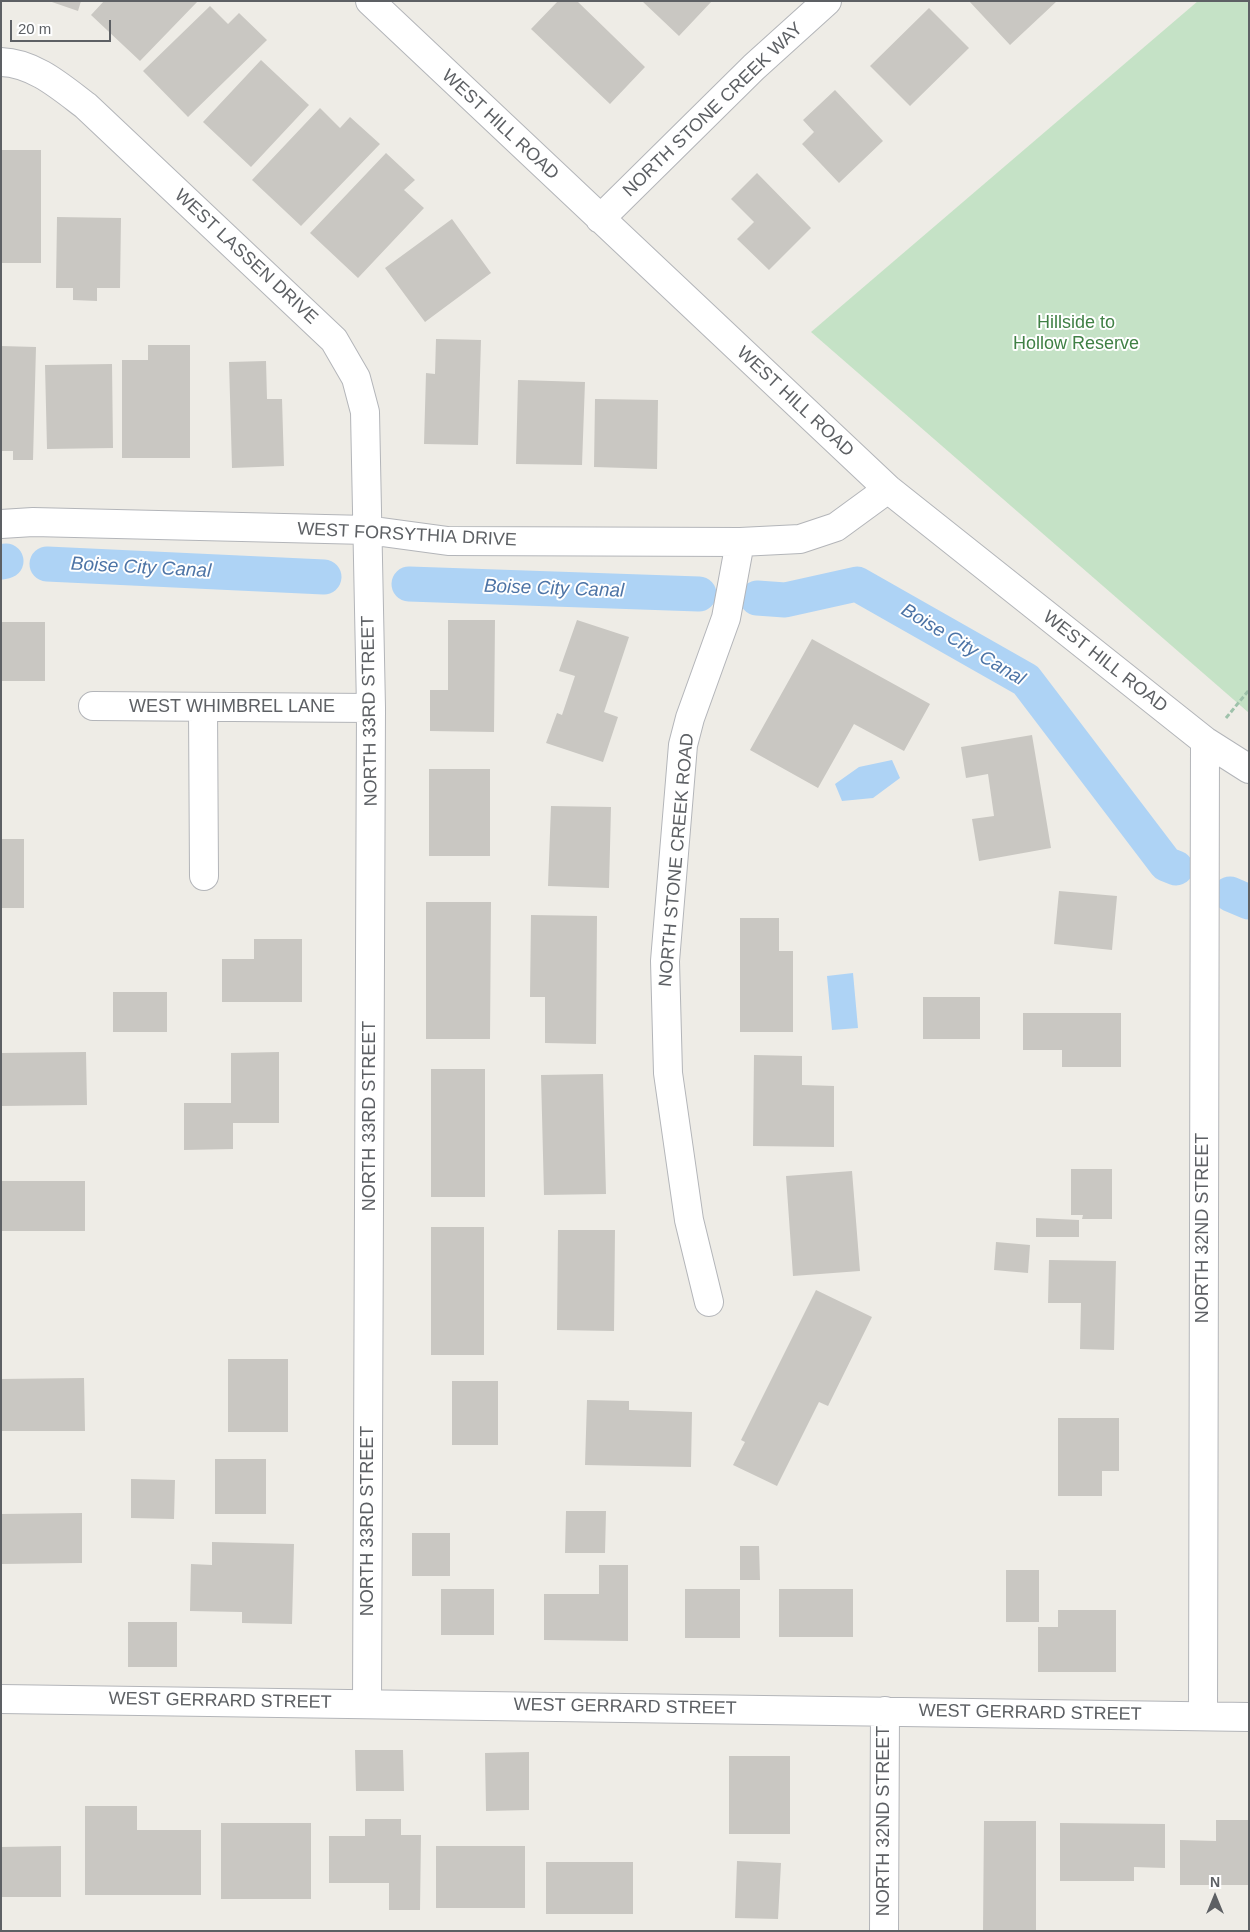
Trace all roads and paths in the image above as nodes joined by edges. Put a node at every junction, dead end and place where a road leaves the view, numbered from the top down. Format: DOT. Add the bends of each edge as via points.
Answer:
graph roads {
  1 [pos="370,1"];
  2 [pos="827,1"];
  3 [pos="1,62"];
  4 [pos="600,219"];
  5 [pos="888,489"];
  6 [pos="1,524"];
  7 [pos="367,530"];
  8 [pos="740,542"];
  9 [pos="94,706"];
  10 [pos="203,707"];
  11 [pos="372,708"];
  12 [pos="1205,741"];
  13 [pos="1249,769"];
  14 [pos="204,876"];
  15 [pos="709,1302"];
  16 [pos="1,1699"];
  17 [pos="367,1703"];
  18 [pos="885,1711"];
  19 [pos="1203,1716"];
  20 [pos="1249,1716"];
  21 [pos="884,1931"];
  1 -- 4 [label="street, WEST HILL ROAD"];
  2 -- 4 [label="street, NORTH STONE CREEK WAY" via="754,67"];
  3 -- 7 [label="street, WEST LASSEN DRIVE" via="46,75 86,106 334,340 356,378 365,412"];
  4 -- 5 [label="street, WEST HILL ROAD"];
  5 -- 8 [label="street, WEST FORSYTHIA DRIVE" via="836,527 800,540"];
  5 -- 12 [label="street, WEST HILL ROAD"];
  6 -- 7 [label="street, WEST FORSYTHIA DRIVE" via="33,522"];
  7 -- 8 [label="street, WEST FORSYTHIA DRIVE" via="448,541"];
  7 -- 11 [label="street, NORTH 33RD STREET"];
  8 -- 15 [label="street, NORTH STONE CREEK ROAD" via="726,618 683,745 665,961 668,1073 689,1220"];
  9 -- 10 [label="street, WEST WHIMBREL LANE"];
  10 -- 11 [label="street, WEST WHIMBREL LANE"];
  10 -- 14 [label="street"];
  11 -- 17 [label="street, NORTH 33RD STREET"];
  12 -- 13 [label="street, WEST HILL ROAD"];
  12 -- 19 [label="street, NORTH 32ND STREET"];
  16 -- 17 [label="street, WEST GERRARD STREET"];
  17 -- 18 [label="street, WEST GERRARD STREET"];
  18 -- 19 [label="street, WEST GERRARD STREET"];
  18 -- 21 [label="street, NORTH 32ND STREET"];
  19 -- 20 [label="street, WEST GERRARD STREET"];
}
